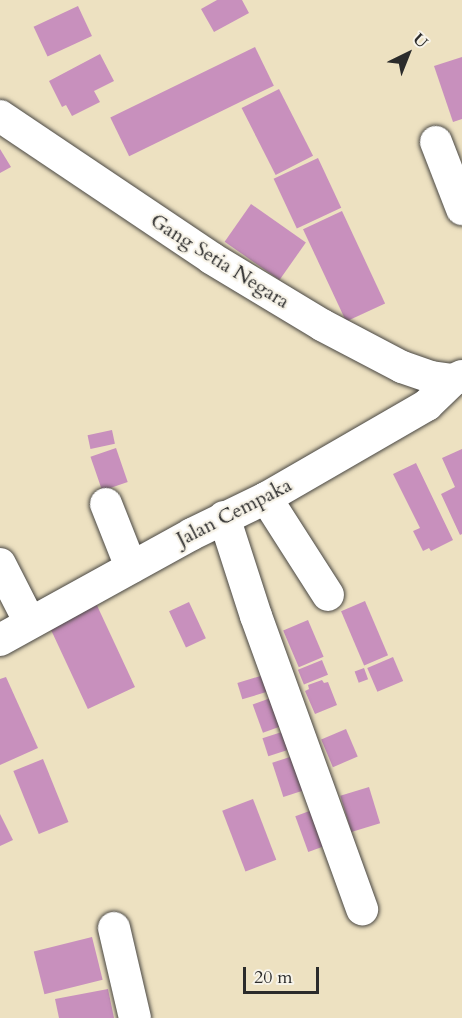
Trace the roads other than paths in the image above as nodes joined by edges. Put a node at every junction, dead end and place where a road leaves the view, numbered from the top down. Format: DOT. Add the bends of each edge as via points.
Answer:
graph roads {
  1 [pos="0,116"];
  2 [pos="436,142"];
  3 [pos="462,208"];
  4 [pos="457,378"];
  5 [pos="266,498"];
  6 [pos="106,504"];
  7 [pos="224,517"];
  8 [pos="126,556"];
  9 [pos="0,564"];
  10 [pos="328,595"];
  11 [pos="24,611"];
  12 [pos="0,639"];
  13 [pos="362,909"];
  14 [pos="114,928"];
  15 [pos="135,1018"];
  1 -- 4 [label="street, Gang Setia Negara" via="211,258 322,325 402,367 431,377"];
  2 -- 3 [label="street"];
  4 -- 5 [label="street, Jalan Cempaka" via="427,405"];
  5 -- 7 [label="street, Jalan Cempaka"];
  5 -- 10 [label="street"];
  6 -- 8 [label="street"];
  7 -- 8 [label="street, Jalan Cempaka"];
  7 -- 13 [label="street"];
  8 -- 11 [label="street, Jalan Cempaka"];
  9 -- 11 [label="street"];
  11 -- 12 [label="street, Jalan Cempaka"];
  14 -- 15 [label="street"];
}
